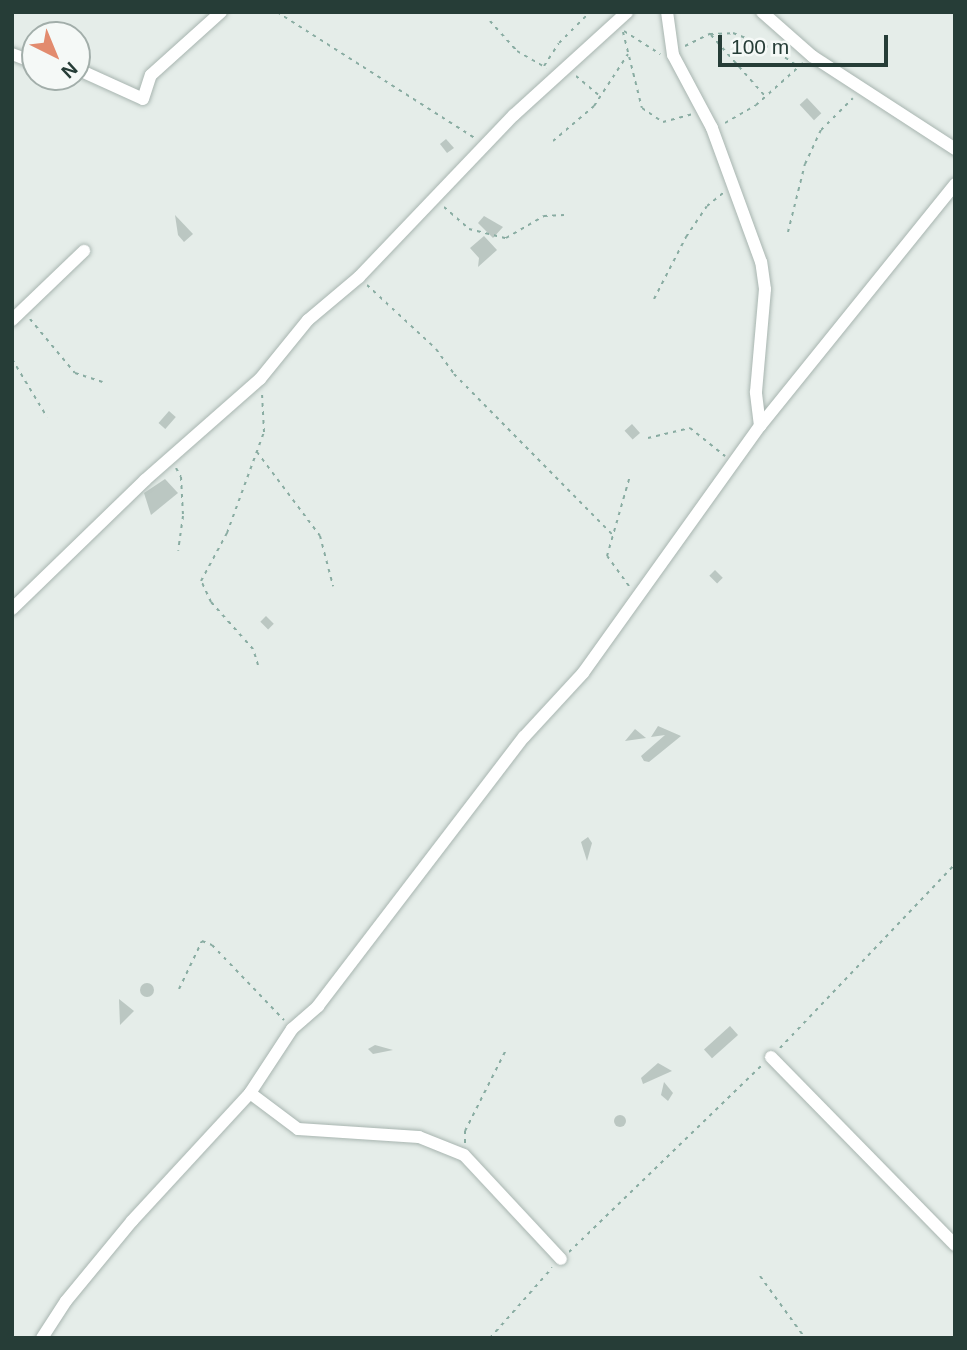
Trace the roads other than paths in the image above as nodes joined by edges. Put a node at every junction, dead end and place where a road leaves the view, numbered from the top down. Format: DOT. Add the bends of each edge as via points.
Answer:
graph roads {
  1 [pos="221,12"];
  2 [pos="627,12"];
  3 [pos="667,12"];
  4 [pos="762,12"];
  5 [pos="91,75"];
  6 [pos="955,149"];
  7 [pos="955,184"];
  8 [pos="84,251"];
  9 [pos="12,320"];
  10 [pos="760,426"];
  11 [pos="12,609"];
  12 [pos="771,1057"];
  13 [pos="250,1093"];
  14 [pos="955,1245"];
  15 [pos="561,1259"];
  16 [pos="42,1338"];
  1 -- 5 [label="street" via="151,75 143,99"];
  2 -- 11 [label="street" via="619,28 564,71 483,146 359,277 308,320 260,379"];
  3 -- 10 [label="street" via="673,55 712,128 763,273 756,392"];
  4 -- 6 [label="street" via="812,56"];
  7 -- 10 [label="street"];
  8 -- 9 [label="street"];
  10 -- 13 [label="street" via="583,673 524,737 318,1006 292,1028"];
  12 -- 14 [label="street"];
  13 -- 15 [label="street" via="298,1129 419,1137 464,1155"];
  13 -- 16 [label="street" via="132,1221 66,1301"];
}
